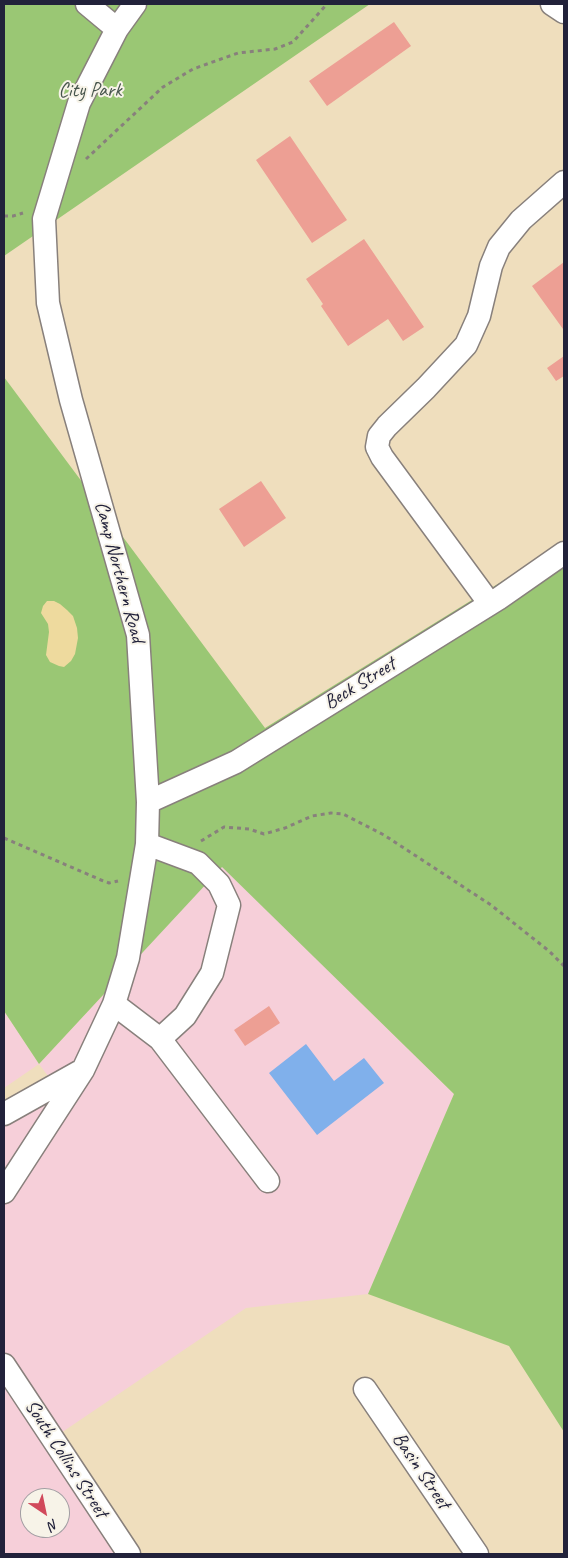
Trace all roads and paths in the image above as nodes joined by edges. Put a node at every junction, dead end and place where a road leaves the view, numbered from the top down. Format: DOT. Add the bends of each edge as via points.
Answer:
graph roads {
  1 [pos="87,4"];
  2 [pos="135,4"];
  3 [pos="327,4"];
  4 [pos="552,4"];
  5 [pos="564,12"];
  6 [pos="117,29"];
  7 [pos="84,160"];
  8 [pos="564,182"];
  9 [pos="52,193"];
  10 [pos="4,216"];
  11 [pos="564,553"];
  12 [pos="490,604"];
  13 [pos="148,802"];
  14 [pos="4,838"];
  15 [pos="147,844"];
  16 [pos="177,854"];
  17 [pos="142,875"];
  18 [pos="564,966"];
  19 [pos="114,1004"];
  20 [pos="160,1039"];
  21 [pos="83,1070"];
  22 [pos="4,1114"];
  23 [pos="268,1181"];
  24 [pos="4,1192"];
  25 [pos="4,1364"];
  26 [pos="365,1389"];
  27 [pos="129,1554"];
  28 [pos="477,1554"];
  1 -- 6 [label="street"];
  2 -- 6 [label="street, Camp Northern Road"];
  3 -- 7 [label="path" via="293,42 275,49 238,53 193,69 163,87"];
  4 -- 5 [label="street"];
  6 -- 9 [label="street, Camp Northern Road" via="79,103"];
  8 -- 12 [label="street" via="521,220 499,248 479,316 466,345 387,426 379,436 377,447"];
  9 -- 10 [label="path" via="29,211"];
  9 -- 13 [label="street, Camp Northern Road" via="44,218 48,303 71,400 138,634"];
  11 -- 12 [label="street, Beck Street"];
  12 -- 13 [label="street, Beck Street" via="236,762"];
  13 -- 15 [label="street, Camp Northern Road"];
  14 -- 17 [label="path" via="109,882"];
  15 -- 16 [label="street"];
  15 -- 17 [label="street, Camp Northern Road"];
  16 -- 18 [label="path" via="224,827 249,828 264,834 312,816 331,812 343,814 384,835 491,905"];
  16 -- 20 [label="street" via="198,863 219,884 229,905 212,973 185,1016"];
  17 -- 19 [label="street, Camp Northern Road" via="128,958"];
  19 -- 20 [label="street"];
  19 -- 21 [label="street, Camp Northern Road"];
  20 -- 23 [label="street"];
  21 -- 22 [label="street"];
  21 -- 24 [label="street, Camp Northern Road"];
  25 -- 27 [label="street, South Collins Street"];
  26 -- 28 [label="street, Basin Street"];
}
